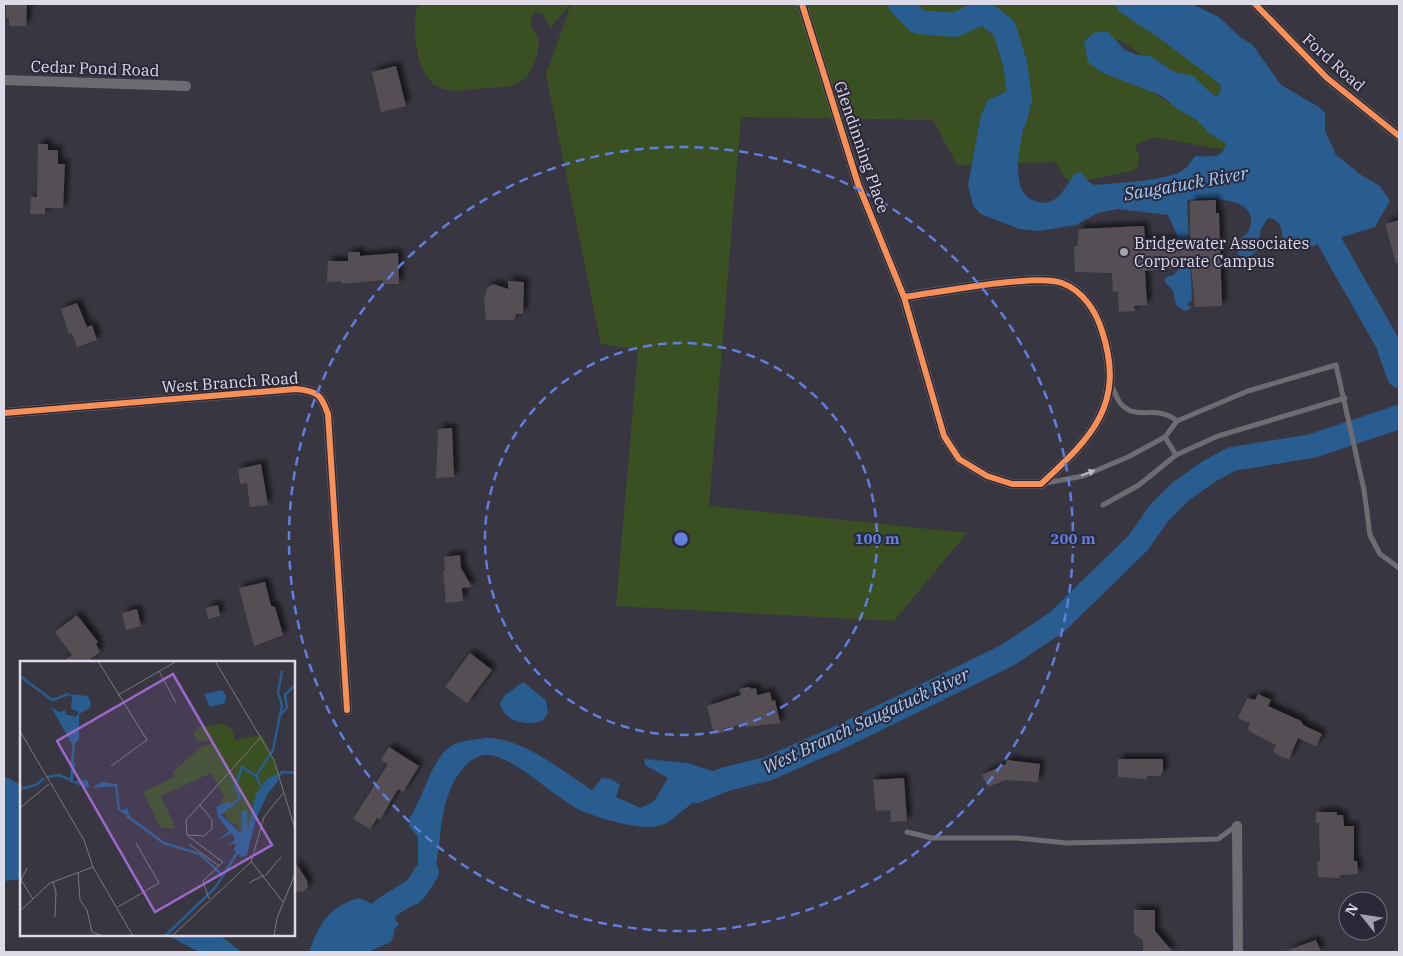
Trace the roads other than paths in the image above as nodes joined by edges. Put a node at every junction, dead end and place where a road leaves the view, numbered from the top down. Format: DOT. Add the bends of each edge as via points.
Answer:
graph roads {
  1 [pos="802,4"];
  2 [pos="1254,4"];
  3 [pos="4,80"];
  4 [pos="186,86"];
  5 [pos="1399,136"];
  6 [pos="904,297"];
  7 [pos="1111,385"];
  8 [pos="1345,398"];
  9 [pos="4,413"];
  10 [pos="1177,421"];
  11 [pos="1165,437"];
  12 [pos="1176,455"];
  13 [pos="1041,484"];
  14 [pos="1103,505"];
  15 [pos="1399,568"];
  16 [pos="347,710"];
  17 [pos="1237,826"];
  18 [pos="907,832"];
  19 [pos="1238,952"];
  1 -- 6 [label="street, Glendinning Place" via="858,184"];
  2 -- 5 [label="street, Ford Road" via="1327,78"];
  3 -- 4 [label="street, Cedar Pond Road"];
  6 -- 7 [label="street" via="1036,279 1062,283 1093,308 1099,320 1106,342"];
  6 -- 13 [label="street, Glendinning Place" via="944,436 959,459 1004,482"];
  7 -- 10 [label="lane" via="1120,404 1128,410 1160,412"];
  7 -- 13 [label="street" via="1102,413 1087,438"];
  8 -- 10 [label="lane" via="1336,365 1248,391"];
  8 -- 12 [label="lane" via="1218,436"];
  8 -- 15 [label="lane" via="1370,535 1380,554"];
  9 -- 16 [label="street, West Branch Road" via="296,389 318,395 328,414"];
  10 -- 11 [label="lane"];
  11 -- 12 [label="lane"];
  13 -- 11 [label="lane, one-way" via="1083,476"];
  12 -- 14 [label="lane" via="1139,485"];
  17 -- 18 [label="lane" via="1218,839 1066,843 1018,838 932,838"];
  17 -- 19 [label="street"];
}
